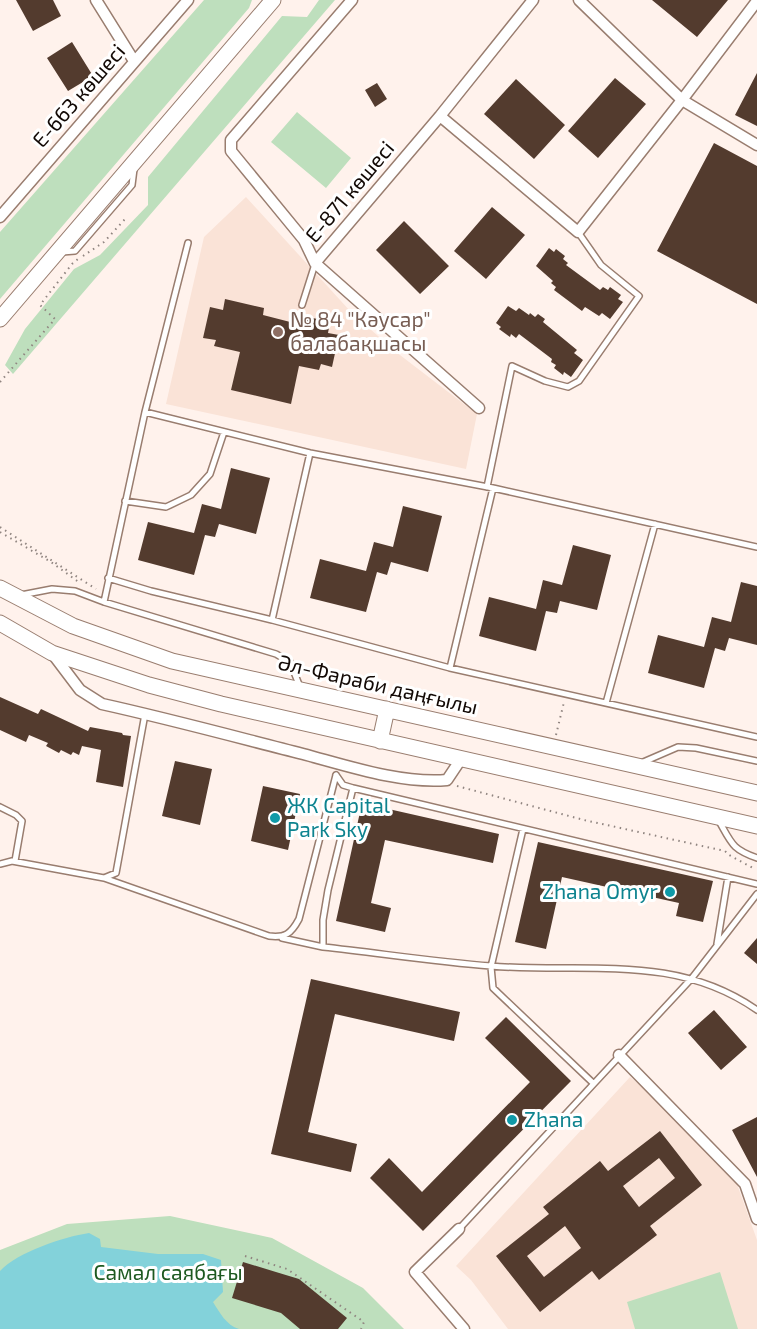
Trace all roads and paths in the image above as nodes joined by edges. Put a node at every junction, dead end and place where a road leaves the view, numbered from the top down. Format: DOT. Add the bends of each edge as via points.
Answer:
graph roads {
  1 [pos="96,0"];
  2 [pos="188,0"];
  3 [pos="352,0"];
  4 [pos="533,0"];
  5 [pos="579,0"];
  6 [pos="757,1"];
  7 [pos="269,3"];
  8 [pos="134,61"];
  9 [pos="682,100"];
  10 [pos="440,116"];
  11 [pos="757,145"];
  12 [pos="0,217"];
  13 [pos="126,218"];
  14 [pos="578,232"];
  15 [pos="188,243"];
  16 [pos="315,263"];
  17 [pos="302,305"];
  18 [pos="0,319"];
  19 [pos="0,382"];
  20 [pos="479,408"];
  21 [pos="145,412"];
  22 [pos="224,432"];
  23 [pos="310,453"];
  24 [pos="490,487"];
  25 [pos="125,501"];
  26 [pos="655,524"];
  27 [pos="0,527"];
  28 [pos="0,532"];
  29 [pos="757,547"];
  30 [pos="108,578"];
  31 [pos="6,592"];
  32 [pos="103,600"];
  33 [pos="272,620"];
  34 [pos="0,623"];
  35 [pos="52,653"];
  36 [pos="450,668"];
  37 [pos="301,689"];
  38 [pos="606,703"];
  39 [pos="387,709"];
  40 [pos="145,714"];
  41 [pos="757,736"];
  42 [pos="380,741"];
  43 [pos="461,759"];
  44 [pos="757,761"];
  45 [pos="338,764"];
  46 [pos="636,765"];
  47 [pos="336,775"];
  48 [pos="437,781"];
  49 [pos="353,788"];
  50 [pos="757,793"];
  51 [pos="0,807"];
  52 [pos="716,816"];
  53 [pos="757,826"];
  54 [pos="523,829"];
  55 [pos="757,858"];
  56 [pos="15,861"];
  57 [pos="0,864"];
  58 [pos="753,868"];
  59 [pos="728,877"];
  60 [pos="104,878"];
  61 [pos="757,884"];
  62 [pos="757,894"];
  63 [pos="282,938"];
  64 [pos="717,946"];
  65 [pos="323,947"];
  66 [pos="491,966"];
  67 [pos="692,978"];
  68 [pos="757,1010"];
  69 [pos="619,1055"];
  70 [pos="593,1083"];
  71 [pos="757,1219"];
  72 [pos="459,1229"];
  73 [pos="245,1256"];
  74 [pos="361,1329"];
  75 [pos="464,1329"];
  1 -- 8 [label="street"];
  2 -- 8 [label="street, Е-663 көшесі"];
  3 -- 16 [label="street" via="231,140 231,151 304,240"];
  4 -- 10 [label="street, Е-871 көшесі"];
  5 -- 9 [label="street"];
  6 -- 9 [label="street"];
  7 -- 18 [label="main road"];
  8 -- 12 [label="street, Е-663 көшесі"];
  9 -- 11 [label="street"];
  9 -- 14 [label="street"];
  10 -- 14 [label="street"];
  10 -- 16 [label="street, Е-871 көшесі"];
  13 -- 19 [label="path" via="104,242 72,264 40,305 55,319"];
  14 -- 24 [label="lane" via="601,265 639,296 579,381 568,387 512,366"];
  15 -- 21 [label="lane"];
  16 -- 17 [label="lane"];
  16 -- 20 [label="street, Е-871 көшесі"];
  21 -- 22 [label="lane"];
  21 -- 25 [label="lane"];
  22 -- 23 [label="lane"];
  22 -- 25 [label="lane" via="210,474 191,495 166,507"];
  23 -- 24 [label="lane"];
  23 -- 33 [label="lane"];
  24 -- 26 [label="lane"];
  24 -- 36 [label="lane"];
  25 -- 30 [label="lane"];
  26 -- 29 [label="lane"];
  26 -- 38 [label="lane"];
  27 -- 32 [label="path" via="85,580"];
  28 -- 32 [label="path" via="51,562"];
  30 -- 32 [label="lane"];
  30 -- 33 [label="lane"];
  31 -- 32 [label="lane" via="52,589"];
  31 -- 37 [label="main road, Әл-Фараби даңғылы" via="73,626 172,661"];
  32 -- 37 [label="lane" via="276,654 290,662"];
  33 -- 36 [label="lane"];
  34 -- 35 [label="main road"];
  35 -- 40 [label="street" via="80,690 102,704"];
  35 -- 42 [label="main road" via="169,690"];
  36 -- 38 [label="lane"];
  37 -- 39 [label="main road, Әл-Фараби даңғылы"];
  38 -- 41 [label="lane"];
  39 -- 42 [label="main road"];
  39 -- 46 [label="main road, Әл-Фараби даңғылы"];
  40 -- 45 [label="street"];
  40 -- 60 [label="lane" via="116,873"];
  42 -- 43 [label="main road"];
  43 -- 48 [label="street" via="447,780"];
  43 -- 52 [label="main road"];
  44 -- 46 [label="lane" via="678,747"];
  45 -- 47 [label="street"];
  45 -- 48 [label="street"];
  46 -- 50 [label="main road, Әл-Фараби даңғылы"];
  47 -- 49 [label="lane" via="344,785"];
  47 -- 63 [label="lane" via="299,919 292,932"];
  48 -- 58 [label="path" via="725,850"];
  49 -- 54 [label="lane"];
  49 -- 65 [label="lane" via="328,890"];
  51 -- 56 [label="lane" via="22,821"];
  52 -- 53 [label="main road"];
  52 -- 55 [label="lane" via="732,845"];
  54 -- 59 [label="lane"];
  54 -- 66 [label="lane"];
  56 -- 57 [label="lane"];
  56 -- 60 [label="lane"];
  59 -- 61 [label="lane"];
  59 -- 64 [label="lane"];
  60 -- 63 [label="lane"];
  62 -- 64 [label="lane"];
  63 -- 65 [label="lane"];
  64 -- 67 [label="lane"];
  65 -- 66 [label="lane"];
  66 -- 67 [label="lane" via="594,967"];
  66 -- 70 [label="lane" via="493,988"];
  67 -- 68 [label="lane" via="738,996"];
  67 -- 69 [label="lane"];
  69 -- 70 [label="lane"];
  69 -- 71 [label="street" via="745,1184"];
  70 -- 72 [label="lane"];
  72 -- 75 [label="street" via="415,1272"];
  73 -- 74 [label="path" via="287,1269 364,1322"];
}
